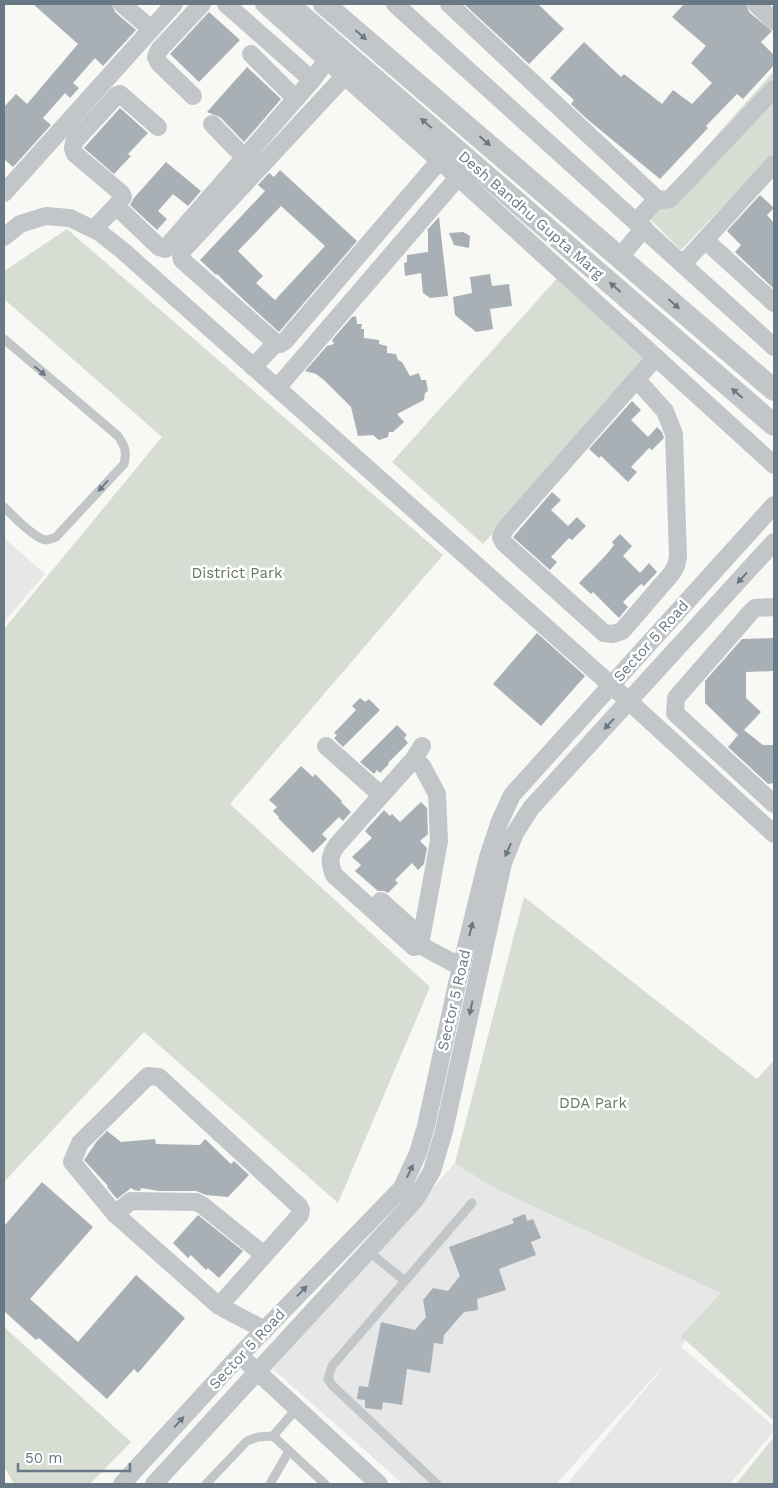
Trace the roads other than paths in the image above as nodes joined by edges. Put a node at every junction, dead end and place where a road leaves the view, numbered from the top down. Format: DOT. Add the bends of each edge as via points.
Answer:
graph roads {
  1 [pos="122,4"];
  2 [pos="174,4"];
  3 [pos="202,4"];
  4 [pos="226,4"];
  5 [pos="264,4"];
  6 [pos="288,4"];
  7 [pos="324,4"];
  8 [pos="395,4"];
  9 [pos="449,4"];
  10 [pos="756,4"];
  11 [pos="774,21"];
  12 [pos="151,29"];
  13 [pos="251,54"];
  14 [pos="332,54"];
  15 [pos="350,69"];
  16 [pos="312,80"];
  17 [pos="774,89"];
  18 [pos="193,96"];
  19 [pos="296,99"];
  20 [pos="212,124"];
  21 [pos="158,127"];
  22 [pos="446,154"];
  23 [pos="245,158"];
  24 [pos="774,164"];
  25 [pos="464,170"];
  26 [pos="4,193"];
  27 [pos="657,199"];
  28 [pos="116,206"];
  29 [pos="640,225"];
  30 [pos="94,229"];
  31 [pos="4,237"];
  32 [pos="706,240"];
  33 [pos="620,257"];
  34 [pos="683,264"];
  35 [pos="774,303"];
  36 [pos="4,339"];
  37 [pos="276,343"];
  38 [pos="774,347"];
  39 [pos="656,357"];
  40 [pos="254,367"];
  41 [pos="637,380"];
  42 [pos="277,388"];
  43 [pos="774,390"];
  44 [pos="774,425"];
  45 [pos="774,466"];
  46 [pos="774,505"];
  47 [pos="4,507"];
  48 [pos="774,542"];
  49 [pos="774,607"];
  50 [pos="611,685"];
  51 [pos="629,703"];
  52 [pos="326,746"];
  53 [pos="382,795"];
  54 [pos="774,804"];
  55 [pos="774,834"];
  56 [pos="369,890"];
  57 [pos="421,941"];
  58 [pos="461,967"];
  59 [pos="472,1203"];
  60 [pos="114,1214"];
  61 [pos="368,1251"];
  62 [pos="264,1255"];
  63 [pos="405,1281"];
  64 [pos="219,1306"];
  65 [pos="265,1330"];
  66 [pos="240,1355"];
  67 [pos="257,1371"];
  68 [pos="297,1408"];
  69 [pos="273,1436"];
  70 [pos="289,1451"];
  71 [pos="122,1484"];
  72 [pos="154,1484"];
  73 [pos="206,1484"];
  74 [pos="270,1484"];
  75 [pos="325,1484"];
  76 [pos="379,1484"];
  77 [pos="437,1484"];
  1 -- 12 [label="street"];
  2 -- 12 [label="street"];
  3 -- 18 [label="street" via="156,57"];
  4 -- 16 [label="street"];
  5 -- 14 [label="street"];
  6 -- 14 [label="street, Desh Bandhu Gupta Marg"];
  7 -- 33 [label="street, Desh Bandhu Gupta Marg, one-way"];
  8 -- 29 [label="street"];
  9 -- 27 [label="street"];
  10 -- 11 [label="street"];
  12 -- 26 [label="street"];
  13 -- 19 [label="street"];
  14 -- 15 [label="street, Desh Bandhu Gupta Marg"];
  14 -- 16 [label="street"];
  15 -- 22 [label="street, Desh Bandhu Gupta Marg"];
  15 -- 37 [label="street" via="182,250 182,260"];
  16 -- 19 [label="street"];
  17 -- 27 [label="street" via="670,199"];
  19 -- 23 [label="street"];
  20 -- 23 [label="street"];
  21 -- 28 [label="street" via="120,94 74,142 75,154 121,193 123,198"];
  22 -- 25 [label="street, Desh Bandhu Gupta Marg"];
  22 -- 37 [label="street" via="284,341"];
  23 -- 28 [label="street" via="165,249 159,248"];
  24 -- 32 [label="street"];
  25 -- 39 [label="street"];
  25 -- 42 [label="street"];
  44 -- 25 [label="street, Desh Bandhu Gupta Marg, one-way"];
  27 -- 29 [label="street"];
  28 -- 30 [label="street"];
  29 -- 33 [label="street"];
  29 -- 34 [label="street"];
  30 -- 31 [label="street" via="70,218 46,216 20,224"];
  30 -- 40 [label="street"];
  32 -- 34 [label="street"];
  32 -- 35 [label="street"];
  33 -- 43 [label="street, Desh Bandhu Gupta Marg, one-way"];
  34 -- 38 [label="street"];
  36 -- 47 [label="lane, one-way" via="118,436 127,453 124,464 49,540 36,535"];
  37 -- 40 [label="street"];
  39 -- 41 [label="street"];
  39 -- 45 [label="street"];
  40 -- 42 [label="street"];
  41 -- 41 [label="street" via="501,537 604,633 622,631 672,573 678,557 674,434 665,411"];
  42 -- 50 [label="street"];
  46 -- 50 [label="street, Sector 5 Road"];
  48 -- 51 [label="street, Sector 5 Road, one-way"];
  49 -- 54 [label="street" via="755,608 676,698 674,706 675,713"];
  50 -- 51 [label="street"];
  58 -- 50 [label="street, Sector 5 Road, one-way" via="488,857 512,795"];
  51 -- 55 [label="street"];
  51 -- 61 [label="street, Sector 5 Road, one-way" via="531,808 515,833 503,863 444,1131 432,1171 415,1200"];
  52 -- 53 [label="street"];
  53 -- 57 [label="street" via="337,845 330,856 330,865 334,875 414,947"];
  53 -- 57 [label="street" via="418,752 437,794 439,841"];
  56 -- 57 [label="street"];
  57 -- 58 [label="street"];
  65 -- 58 [label="street, Sector 5 Road, one-way" via="402,1188 426,1126"];
  59 -- 63 [label="lane"];
  60 -- 62 [label="street" via="131,1202 196,1202"];
  60 -- 62 [label="street" via="72,1162 80,1143 148,1076 159,1077 299,1206 300,1215"];
  60 -- 64 [label="street"];
  61 -- 63 [label="lane"];
  61 -- 67 [label="street, Sector 5 Road"];
  62 -- 64 [label="street"];
  63 -- 77 [label="lane" via="332,1366 328,1379"];
  64 -- 65 [label="street"];
  65 -- 66 [label="street, Sector 5 Road"];
  66 -- 67 [label="street"];
  71 -- 66 [label="street, Sector 5 Road, one-way"];
  67 -- 68 [label="street"];
  67 -- 72 [label="street, Sector 5 Road"];
  68 -- 69 [label="lane"];
  68 -- 76 [label="street"];
  69 -- 70 [label="lane"];
  69 -- 73 [label="lane" via="247,1441"];
  70 -- 74 [label="lane"];
  70 -- 75 [label="lane"];
}
